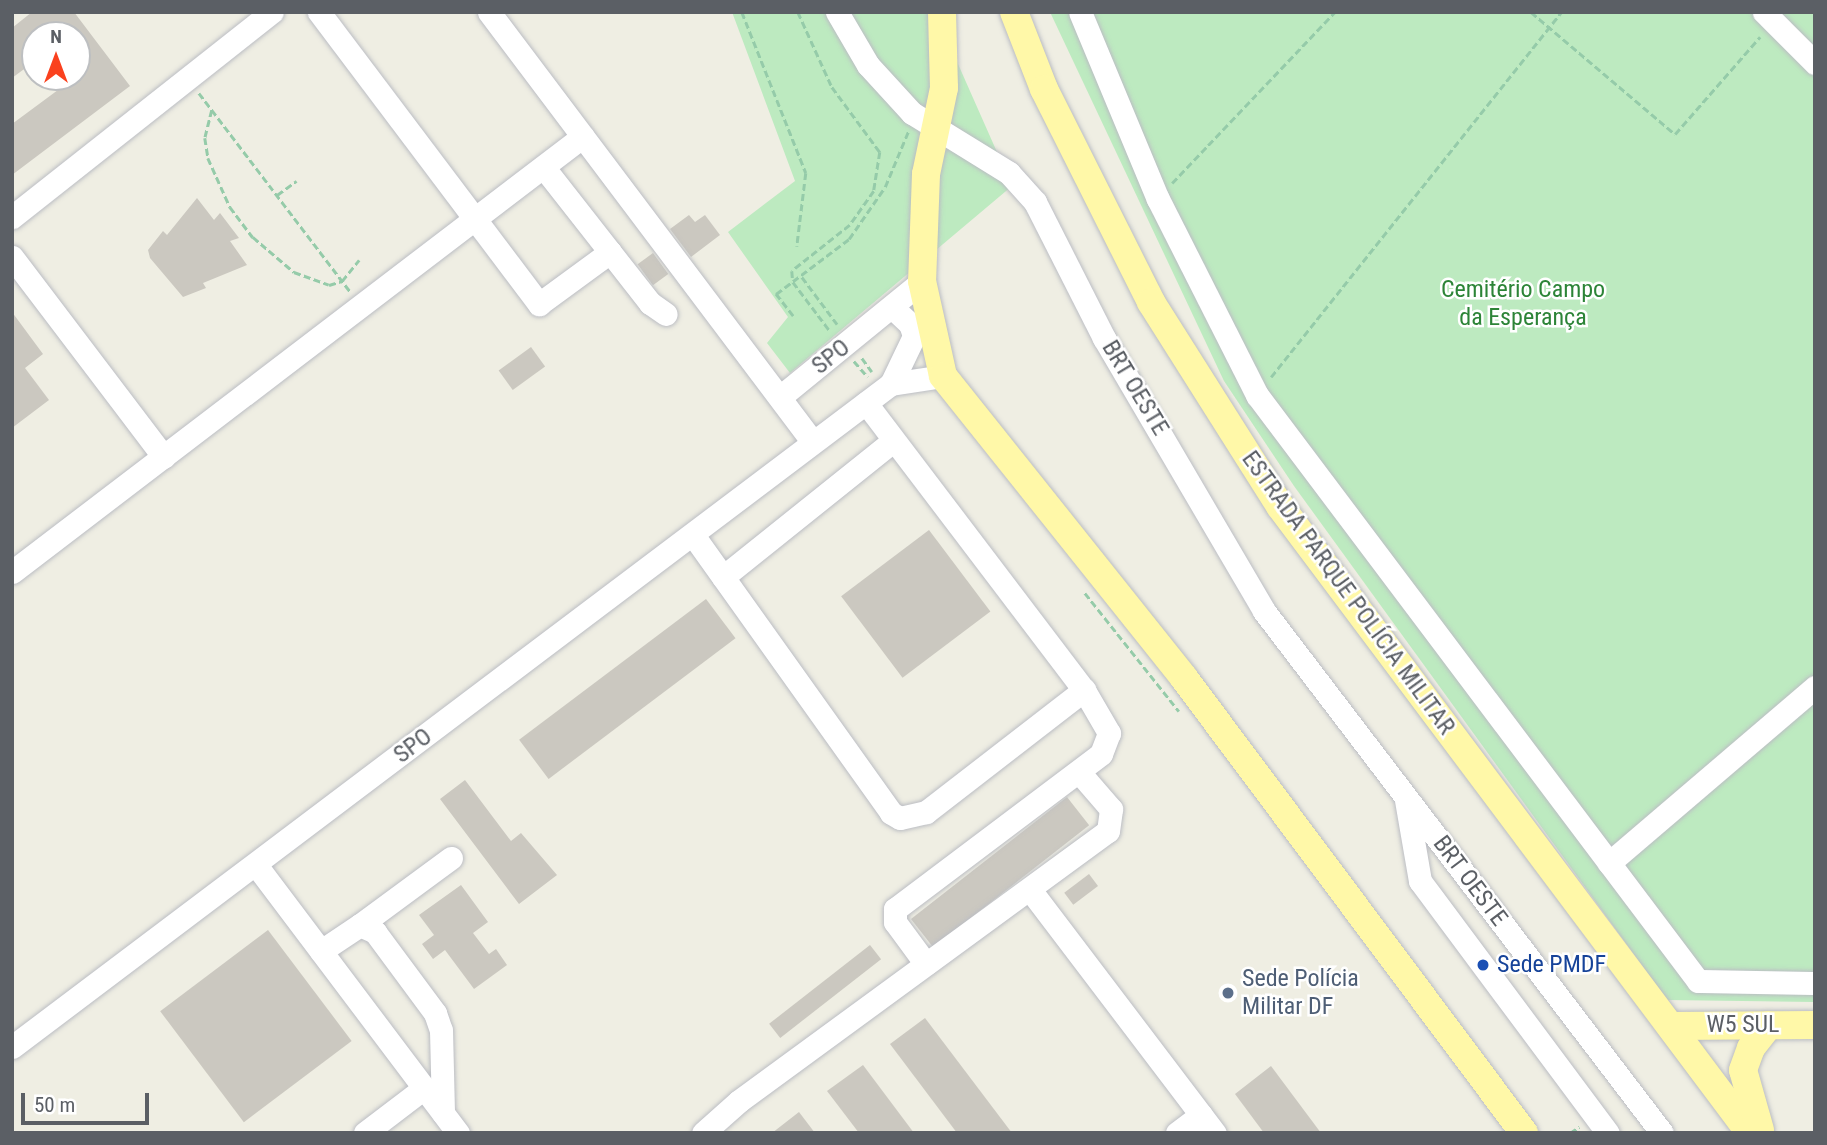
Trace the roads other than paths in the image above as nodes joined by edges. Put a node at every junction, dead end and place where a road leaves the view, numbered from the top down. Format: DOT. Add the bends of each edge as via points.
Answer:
graph roads {
  1 [pos="272,12"];
  2 [pos="319,12"];
  3 [pos="489,12"];
  4 [pos="837,12"];
  5 [pos="942,12"];
  6 [pos="1014,12"];
  7 [pos="1080,12"];
  8 [pos="1769,17"];
  9 [pos="1815,63"];
  10 [pos="924,120"];
  11 [pos="583,136"];
  12 [pos="545,169"];
  13 [pos="12,217"];
  14 [pos="477,220"];
  15 [pos="610,252"];
  16 [pos="12,257"];
  17 [pos="922,281"];
  18 [pos="892,307"];
  19 [pos="666,314"];
  20 [pos="943,376"];
  21 [pos="891,384"];
  22 [pos="780,397"];
  23 [pos="866,403"];
  24 [pos="812,441"];
  25 [pos="893,441"];
  26 [pos="164,457"];
  27 [pos="693,535"];
  28 [pos="12,572"];
  29 [pos="723,577"];
  30 [pos="1815,687"];
  31 [pos="1084,690"];
  32 [pos="1079,772"];
  33 [pos="1406,797"];
  34 [pos="451,858"];
  35 [pos="1609,863"];
  36 [pos="256,864"];
  37 [pos="1031,891"];
  38 [pos="360,925"];
  39 [pos="321,951"];
  40 [pos="926,964"];
  41 [pos="1815,983"];
  42 [pos="1769,1025"];
  43 [pos="1815,1025"];
  44 [pos="1671,1026"];
  45 [pos="12,1047"];
  46 [pos="424,1088"];
  47 [pos="443,1112"];
  48 [pos="1208,1124"];
  49 [pos="456,1132"];
  50 [pos="365,1133"];
  51 [pos="704,1133"];
  52 [pos="1177,1133"];
  53 [pos="1524,1133"];
  54 [pos="1608,1133"];
  55 [pos="1662,1133"];
  56 [pos="1750,1133"];
  57 [pos="1761,1133"];
  1 -- 13 [label="street"];
  2 -- 14 [label="street"];
  3 -- 11 [label="street"];
  4 -- 10 [label="street, BRT OESTE" via="868,65"];
  5 -- 10 [label="main road" via="944,88"];
  6 -- 44 [label="main road, ESTRADA PARQUE POLÍCIA MILITAR" via="1044,89 1151,302 1272,495"];
  7 -- 35 [label="street" via="1158,198 1257,395"];
  8 -- 9 [label="street"];
  10 -- 17 [label="main road"];
  10 -- 33 [label="street, BRT OESTE" via="1009,173 1035,202 1104,338 1264,611"];
  11 -- 12 [label="street"];
  11 -- 22 [label="street"];
  12 -- 14 [label="street"];
  12 -- 15 [label="street"];
  14 -- 15 [label="street" via="539,304"];
  14 -- 26 [label="street"];
  15 -- 19 [label="street" via="650,303"];
  16 -- 26 [label="street"];
  17 -- 18 [label="street, SPO"];
  17 -- 20 [label="main road"];
  18 -- 21 [label="street" via="910,324 914,336"];
  18 -- 22 [label="street, SPO"];
  20 -- 21 [label="street, SPO"];
  20 -- 53 [label="main road" via="1184,678"];
  21 -- 23 [label="street, SPO"];
  22 -- 24 [label="street"];
  23 -- 24 [label="street, SPO"];
  23 -- 25 [label="street"];
  24 -- 27 [label="street, SPO"];
  25 -- 29 [label="street"];
  25 -- 31 [label="street"];
  26 -- 28 [label="street"];
  27 -- 29 [label="street"];
  27 -- 36 [label="street, SPO"];
  29 -- 31 [label="street" via="891,813 900,818 926,812"];
  30 -- 35 [label="street"];
  31 -- 32 [label="street" via="1110,737 1101,754"];
  32 -- 37 [label="street" via="1111,809 1110,827"];
  32 -- 40 [label="street" via="895,909 895,922"];
  33 -- 54 [label="street, BRT OESTE" via="1420,881"];
  33 -- 55 [label="street, BRT OESTE"];
  34 -- 38 [label="street"];
  35 -- 41 [label="street" via="1698,981"];
  36 -- 39 [label="street"];
  36 -- 45 [label="street, SPO"];
  37 -- 40 [label="street"];
  37 -- 48 [label="street"];
  38 -- 39 [label="street"];
  38 -- 47 [label="street" via="375,932 435,1013 440,1030"];
  39 -- 46 [label="street"];
  40 -- 51 [label="street" via="739,1101"];
  42 -- 43 [label="main road, W5 SUL"];
  42 -- 44 [label="main road, W5 SUL"];
  42 -- 57 [label="main road" via="1751,1048 1743,1070"];
  44 -- 56 [label="main road, ESTRADA PARQUE POLÍCIA MILITAR"];
  46 -- 47 [label="street"];
  46 -- 50 [label="street"];
  47 -- 49 [label="street"];
  48 -- 52 [label="street"];
}
